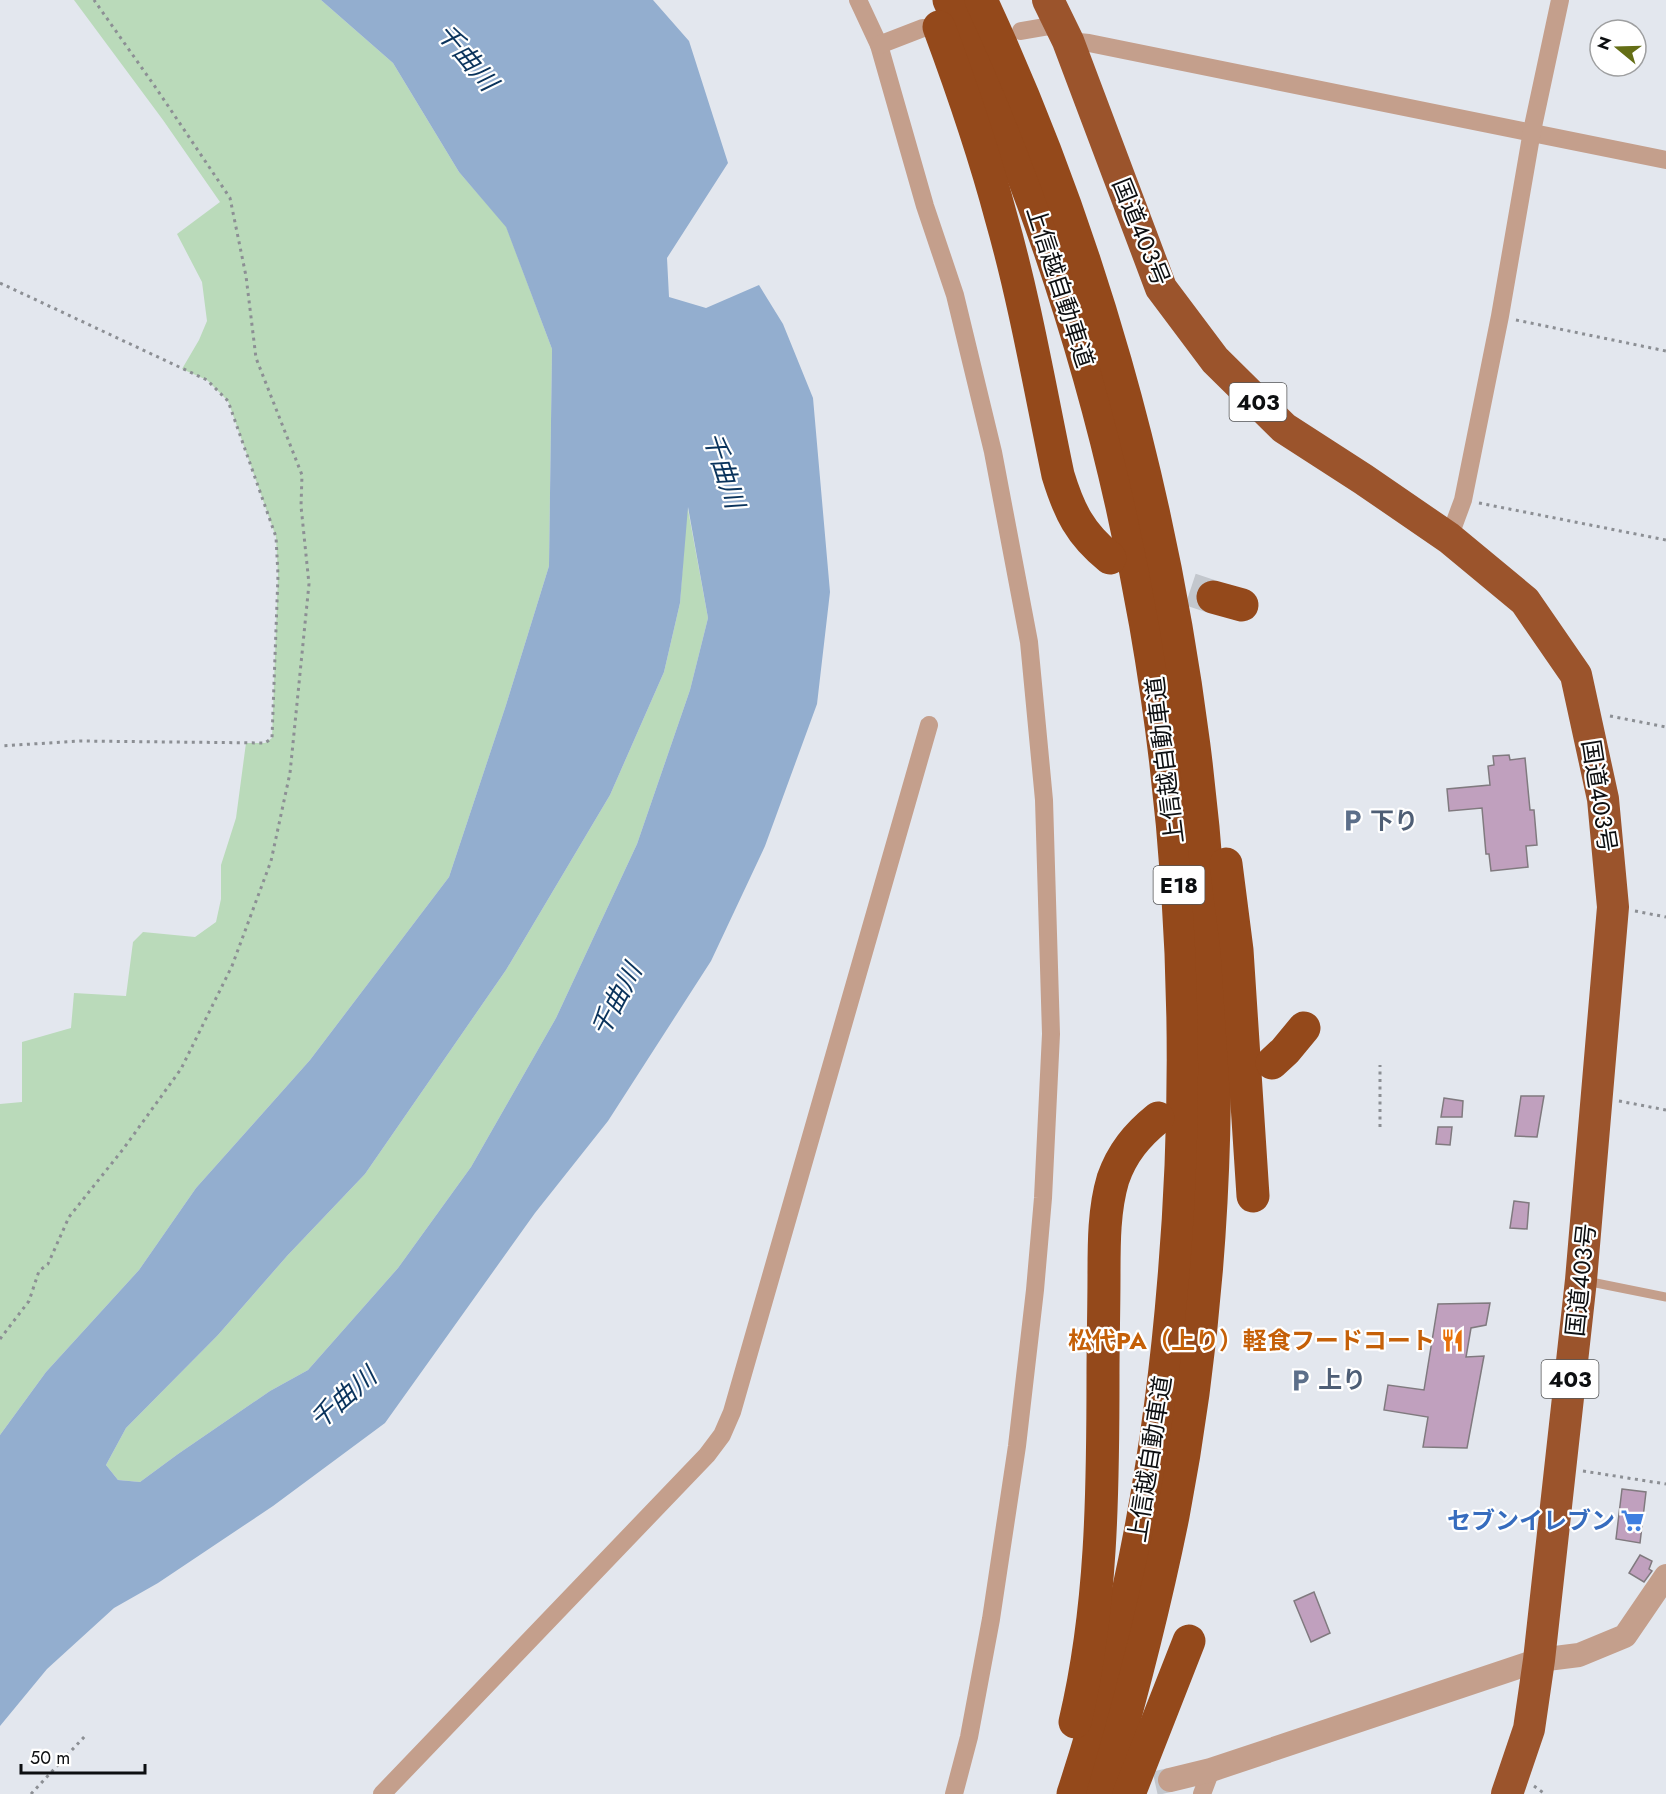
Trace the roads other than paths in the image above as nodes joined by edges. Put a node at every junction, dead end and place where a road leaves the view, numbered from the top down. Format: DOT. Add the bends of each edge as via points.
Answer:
graph roads {
  1 [pos="858,0"];
  2 [pos="949,0"];
  3 [pos="981,0"];
  4 [pos="1048,0"];
  5 [pos="1560,0"];
  6 [pos="926,14"];
  7 [pos="1021,31"];
  8 [pos="1068,41"];
  9 [pos="879,45"];
  10 [pos="1532,131"];
  11 [pos="1666,160"];
  12 [pos="1157,521"];
  13 [pos="1449,538"];
  14 [pos="1110,558"];
  15 [pos="929,725"];
  16 [pos="1304,1028"];
  17 [pos="1272,1063"];
  18 [pos="1158,1118"];
  19 [pos="1253,1196"];
  20 [pos="1581,1280"];
  21 [pos="1666,1297"];
  22 [pos="1666,1576"];
  23 [pos="1189,1641"];
  24 [pos="1539,1660"];
  25 [pos="1211,1770"];
  26 [pos="1170,1780"];
  27 [pos="382,1794"];
  28 [pos="954,1794"];
  29 [pos="1057,1794"];
  30 [pos="1073,1794"];
  31 [pos="1103,1794"];
  32 [pos="1130,1794"];
  33 [pos="1202,1794"];
  34 [pos="1507,1794"];
  1 -- 9 [label="street"];
  2 -- 30 [label="highway, 上信越自動車道 / E18" via="1026,183 1107,442 1150,648 1179,891 1184,1062 1182,1149 1161,1404 1126,1596 1104,1691"];
  3 -- 12 [label="highway, 上信越自動車道 / E18" via="1033,121 1083,259"];
  4 -- 8 [label="highway, 国道403号 / 403"];
  5 -- 10 [label="street"];
  6 -- 9 [label="street"];
  6 -- 14 [label="highway" via="975,130 1002,218 1065,497 1083,533"];
  7 -- 8 [label="street" via="1050,26"];
  8 -- 10 [label="street"];
  8 -- 13 [label="highway, 国道403号 / 403" via="1161,288 1215,360 1284,428"];
  9 -- 28 [label="street" via="955,295 993,452 1029,642 1044,800 1051,1034 1036,1279 990,1619 969,1737"];
  10 -- 11 [label="street"];
  10 -- 13 [label="street" via="1500,316 1462,500"];
  12 -- 19 [label="highway" via="1191,655 1225,854 1237,950"];
  12 -- 31 [label="highway, 上信越自動車道 / E18" via="1191,727 1207,880 1213,1038 1211,1167 1200,1323 1173,1514 1131,1697"];
  13 -- 20 [label="highway, 国道403号 / 403" via="1526,601 1576,675 1603,799 1613,907"];
  15 -- 27 [label="street" via="732,1412 722,1435"];
  16 -- 17 [label="highway"];
  18 -- 29 [label="highway" via="1125,1153 1108,1203 1099,1561 1079,1706"];
  20 -- 21 [label="lane"];
  20 -- 24 [label="highway, 国道403号 / 403"];
  22 -- 24 [label="street" via="1625,1636 1579,1655"];
  23 -- 32 [label="highway"];
  24 -- 25 [label="street"];
  24 -- 34 [label="highway, 国道403号 / 403" via="1529,1729"];
  25 -- 26 [label="street"];
  25 -- 33 [label="street"];
}
